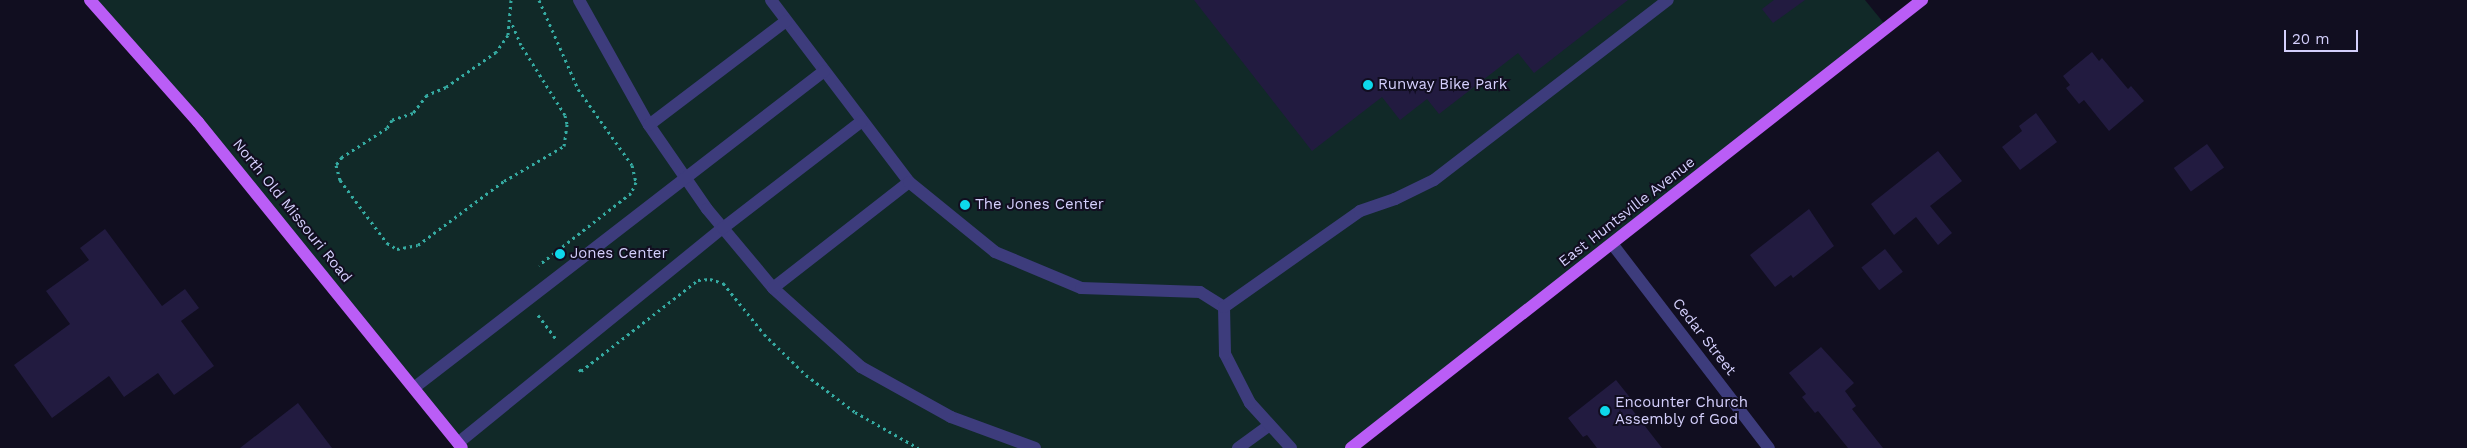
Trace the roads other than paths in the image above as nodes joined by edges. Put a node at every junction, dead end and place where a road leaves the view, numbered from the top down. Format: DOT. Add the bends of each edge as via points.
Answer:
graph roads {
  1 [pos="90,0"];
  2 [pos="579,0"];
  3 [pos="771,0"];
  4 [pos="1668,0"];
  5 [pos="1922,0"];
  6 [pos="786,21"];
  7 [pos="824,71"];
  8 [pos="862,121"];
  9 [pos="649,125"];
  10 [pos="686,178"];
  11 [pos="909,182"];
  12 [pos="723,228"];
  13 [pos="1613,245"];
  14 [pos="773,288"];
  15 [pos="1224,307"];
  16 [pos="415,387"];
  17 [pos="1270,425"];
  18 [pos="460,445"];
  19 [pos="1035,448"];
  20 [pos="1238,448"];
  21 [pos="1290,448"];
  22 [pos="1351,448"];
  23 [pos="1769,448"];
  1 -- 16 [label="main road, North Old Missouri Road" via="204,129"];
  2 -- 9 [label="street"];
  3 -- 6 [label="street"];
  4 -- 15 [label="street" via="1434,180 1360,211"];
  5 -- 13 [label="main road, East Huntsville Avenue"];
  6 -- 7 [label="street"];
  6 -- 9 [label="street"];
  7 -- 8 [label="street"];
  7 -- 10 [label="street"];
  8 -- 11 [label="street"];
  8 -- 12 [label="street"];
  9 -- 10 [label="street"];
  10 -- 12 [label="street"];
  10 -- 16 [label="street"];
  11 -- 14 [label="street"];
  11 -- 15 [label="street" via="995,252 1081,288 1200,292"];
  12 -- 14 [label="street"];
  12 -- 18 [label="street"];
  13 -- 22 [label="main road, East Huntsville Avenue"];
  13 -- 23 [label="street, Cedar Street"];
  14 -- 19 [label="street" via="861,368 950,417"];
  15 -- 17 [label="street" via="1225,354 1250,403"];
  16 -- 18 [label="main road, North Old Missouri Road"];
  17 -- 20 [label="street"];
  17 -- 21 [label="street"];
}
